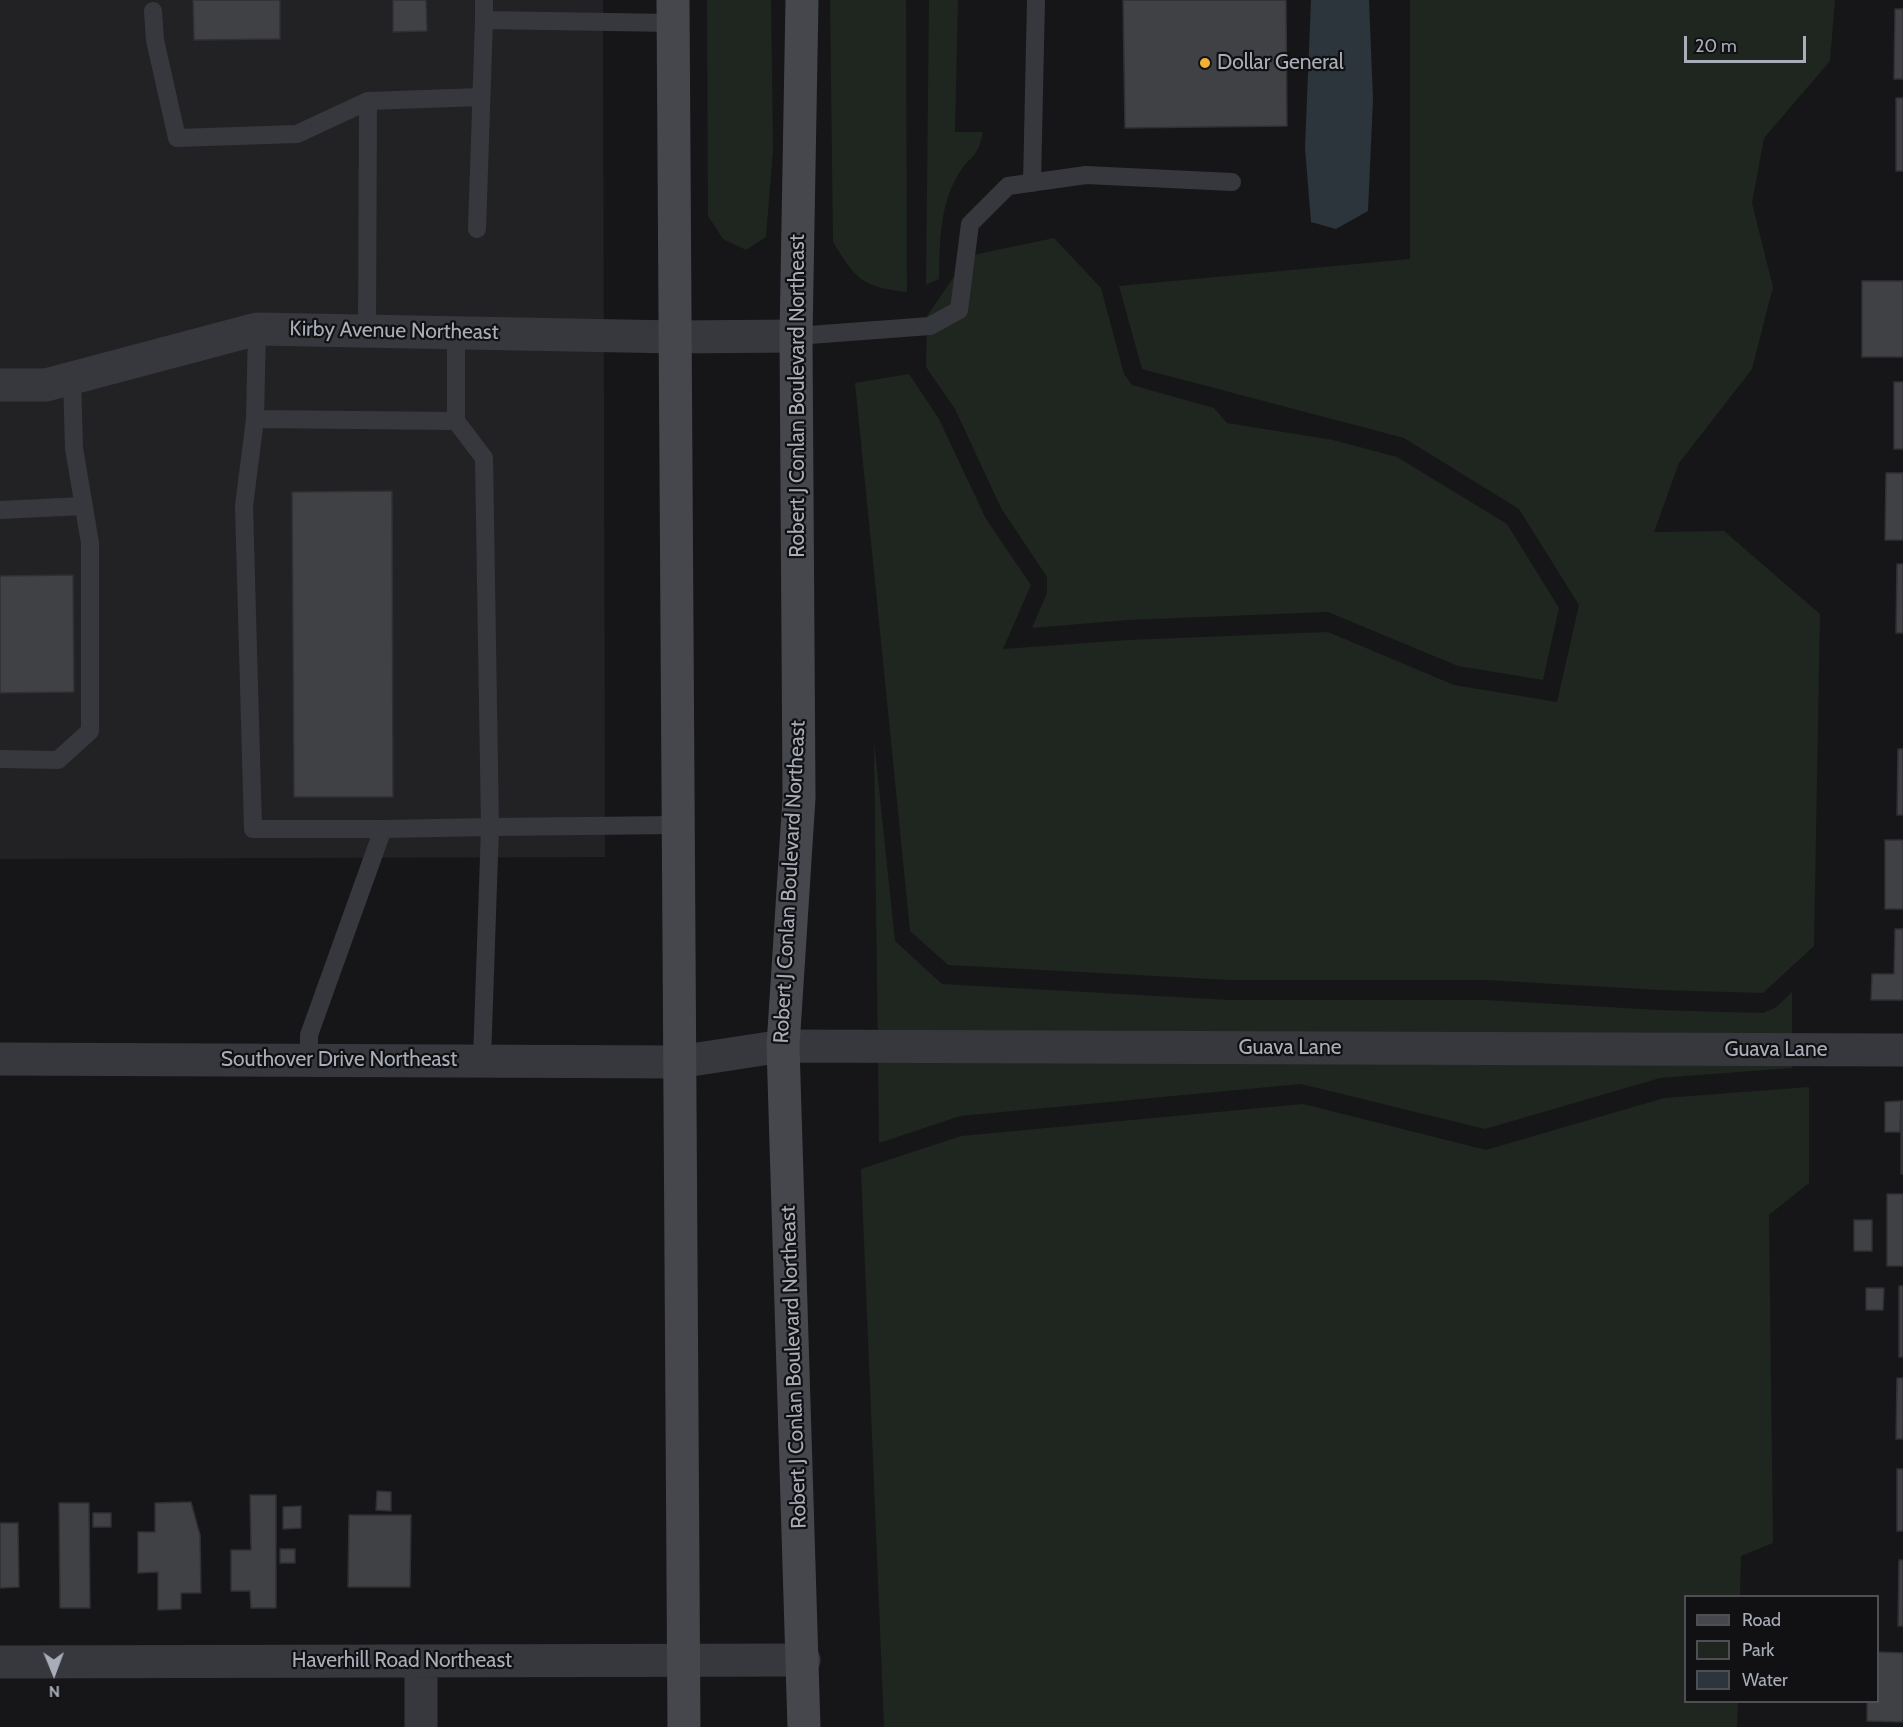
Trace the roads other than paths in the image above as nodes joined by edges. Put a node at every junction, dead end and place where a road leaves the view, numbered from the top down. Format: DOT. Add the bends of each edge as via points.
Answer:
graph roads {
  1 [pos="484,0"];
  2 [pos="802,0"];
  3 [pos="1036,0"];
  4 [pos="153,11"];
  5 [pos="673,12"];
  6 [pos="484,20"];
  7 [pos="481,97"];
  8 [pos="368,102"];
  9 [pos="1232,182"];
  10 [pos="1032,183"];
  11 [pos="477,230"];
  12 [pos="257,329"];
  13 [pos="367,331"];
  14 [pos="456,332"];
  15 [pos="676,336"];
  16 [pos="796,336"];
  17 [pos="72,378"];
  18 [pos="0,385"];
  19 [pos="255,419"];
  20 [pos="456,421"];
  21 [pos="84,506"];
  22 [pos="0,510"];
  23 [pos="0,759"];
  24 [pos="678,825"];
  25 [pos="490,827"];
  26 [pos="383,829"];
  27 [pos="783,1046"];
  28 [pos="1903,1050"];
  29 [pos="0,1059"];
  30 [pos="309,1060"];
  31 [pos="482,1060"];
  32 [pos="678,1062"];
  33 [pos="684,1660"];
  34 [pos="804,1660"];
  35 [pos="0,1662"];
  36 [pos="421,1662"];
  37 [pos="421,1727"];
  38 [pos="684,1727"];
  39 [pos="804,1727"];
  1 -- 6 [label="lane"];
  2 -- 16 [label="main road, Robert J Conlan Boulevard Northeast"];
  3 -- 10 [label="lane"];
  4 -- 8 [label="lane" via="155,40 177,138 297,134"];
  5 -- 6 [label="lane"];
  5 -- 15 [label="main road"];
  6 -- 7 [label="lane"];
  7 -- 8 [label="lane"];
  7 -- 11 [label="lane"];
  8 -- 13 [label="lane"];
  9 -- 10 [label="lane" via="1086,175"];
  10 -- 16 [label="lane" via="1008,186 970,224 959,310 930,326"];
  12 -- 13 [label="street, Kirby Avenue Northeast"];
  12 -- 17 [label="street, Kirby Avenue Northeast"];
  12 -- 19 [label="lane"];
  13 -- 14 [label="street, Kirby Avenue Northeast"];
  14 -- 15 [label="street, Kirby Avenue Northeast"];
  14 -- 20 [label="lane"];
  15 -- 16 [label="street, Kirby Avenue Northeast"];
  15 -- 24 [label="main road"];
  16 -- 27 [label="main road, Robert J Conlan Boulevard Northeast" via="799,798"];
  17 -- 18 [label="street, Kirby Avenue Northeast" via="46,385"];
  17 -- 21 [label="lane" via="74,448"];
  19 -- 20 [label="lane"];
  19 -- 26 [label="lane" via="244,506 252,829"];
  20 -- 25 [label="lane" via="484,458"];
  21 -- 22 [label="lane"];
  21 -- 23 [label="lane" via="90,543 90,731 58,760"];
  24 -- 25 [label="lane"];
  24 -- 32 [label="main road"];
  25 -- 26 [label="lane"];
  25 -- 31 [label="lane"];
  26 -- 30 [label="lane" via="309,1035"];
  27 -- 28 [label="street, Guava Lane"];
  27 -- 32 [label="street, Guava Lane"];
  27 -- 34 [label="main road, Robert J Conlan Boulevard Northeast"];
  29 -- 30 [label="street, Southover Drive Northeast"];
  30 -- 31 [label="street, Southover Drive Northeast"];
  31 -- 32 [label="street, Southover Drive Northeast"];
  32 -- 33 [label="main road"];
  33 -- 34 [label="street, Haverhill Road Northeast"];
  33 -- 36 [label="street, Haverhill Road Northeast"];
  33 -- 38 [label="main road"];
  34 -- 39 [label="main road, Robert J Conlan Boulevard Northeast"];
  35 -- 36 [label="street, Haverhill Road Northeast"];
  36 -- 37 [label="street"];
}
